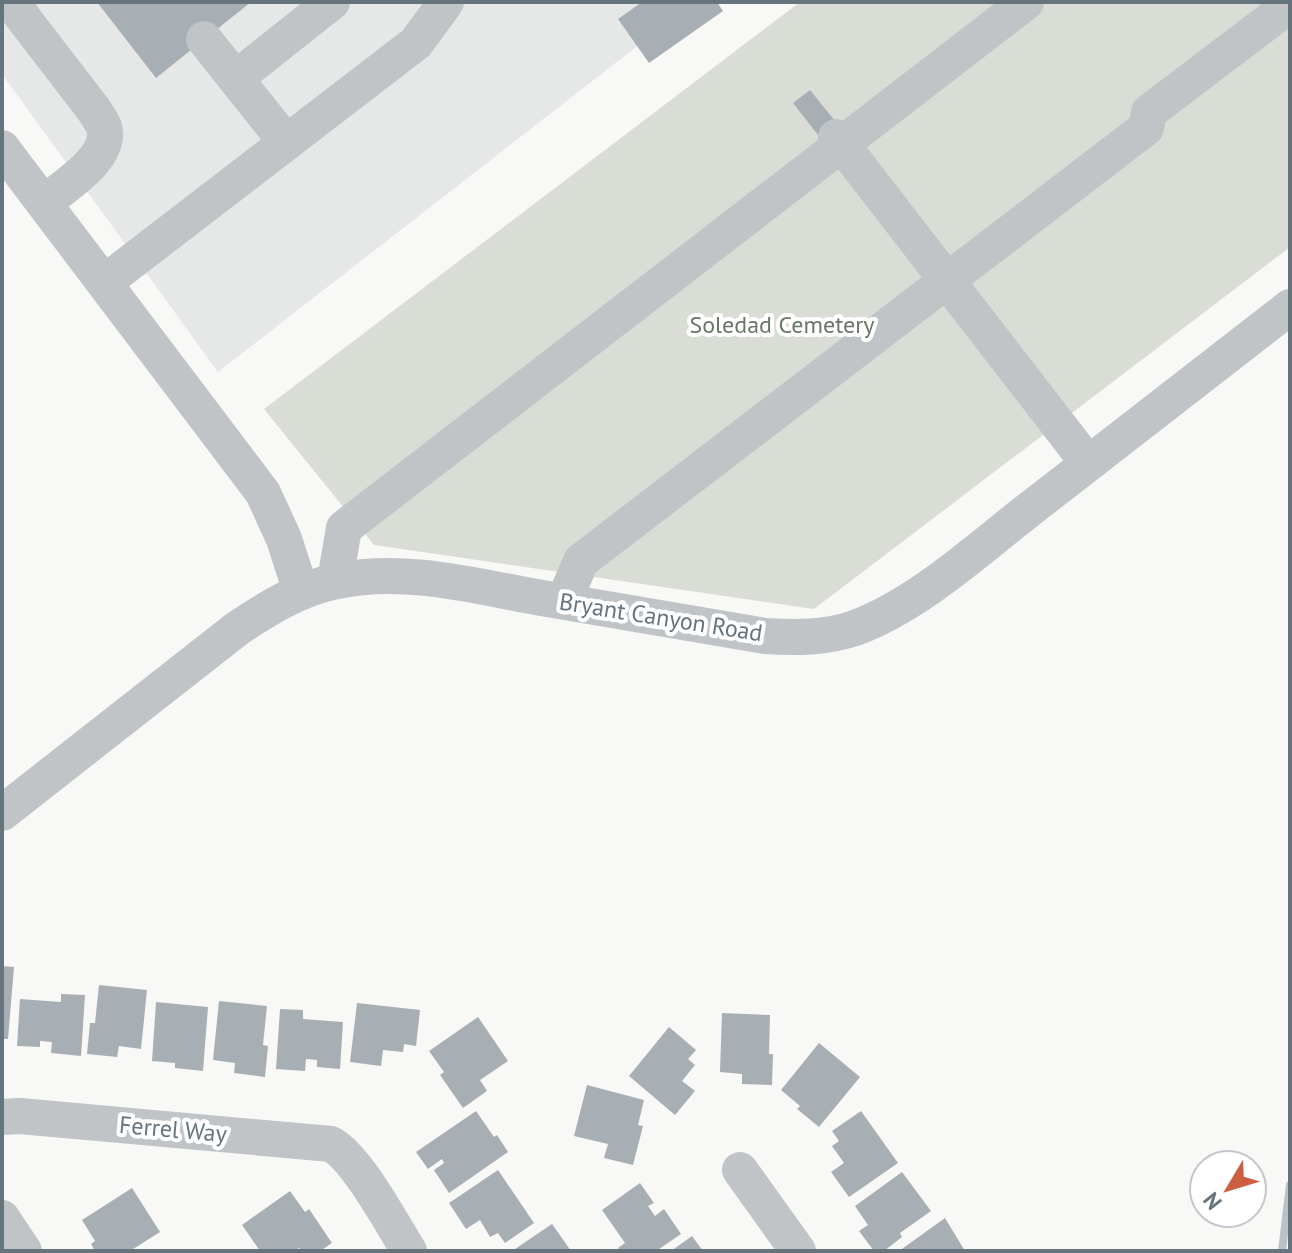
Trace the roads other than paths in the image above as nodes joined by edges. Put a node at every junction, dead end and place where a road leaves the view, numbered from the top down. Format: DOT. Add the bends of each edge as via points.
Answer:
graph roads {
  1 [pos="11,2"];
  2 [pos="332,2"];
  3 [pos="446,2"];
  4 [pos="1026,2"];
  5 [pos="1290,5"];
  6 [pos="204,39"];
  7 [pos="236,78"];
  8 [pos="839,140"];
  9 [pos="286,142"];
  10 [pos="2,148"];
  11 [pos="44,203"];
  12 [pos="947,280"];
  13 [pos="105,282"];
  14 [pos="1290,307"];
  15 [pos="1088,463"];
  16 [pos="318,586"];
  17 [pos="564,601"];
  18 [pos="2,813"];
  19 [pos="2,1117"];
  20 [pos="740,1170"];
  21 [pos="2,1218"];
  22 [pos="24,1251"];
  23 [pos="409,1251"];
  24 [pos="798,1251"];
  1 -- 11 [label="street" via="104,128 98,158"];
  2 -- 7 [label="street"];
  3 -- 9 [label="street" via="416,43"];
  4 -- 8 [label="street"];
  5 -- 12 [label="street" via="1149,112 1146,128"];
  6 -- 7 [label="street"];
  7 -- 9 [label="street"];
  8 -- 12 [label="street"];
  8 -- 16 [label="street" via="344,528"];
  9 -- 13 [label="street"];
  10 -- 11 [label="street"];
  11 -- 13 [label="street"];
  12 -- 15 [label="street"];
  12 -- 17 [label="street" via="581,561"];
  13 -- 16 [label="street" via="263,493 284,539"];
  14 -- 15 [label="street, Bryant Canyon Road"];
  15 -- 17 [label="street, Bryant Canyon Road" via="905,602 831,635 765,636"];
  16 -- 17 [label="street, Bryant Canyon Road" via="370,576 432,578"];
  16 -- 18 [label="street, Bryant Canyon Road" via="238,628"];
  19 -- 23 [label="street, Ferrel Way" via="331,1144 342,1150"];
  20 -- 24 [label="street"];
  21 -- 22 [label="street"];
}
